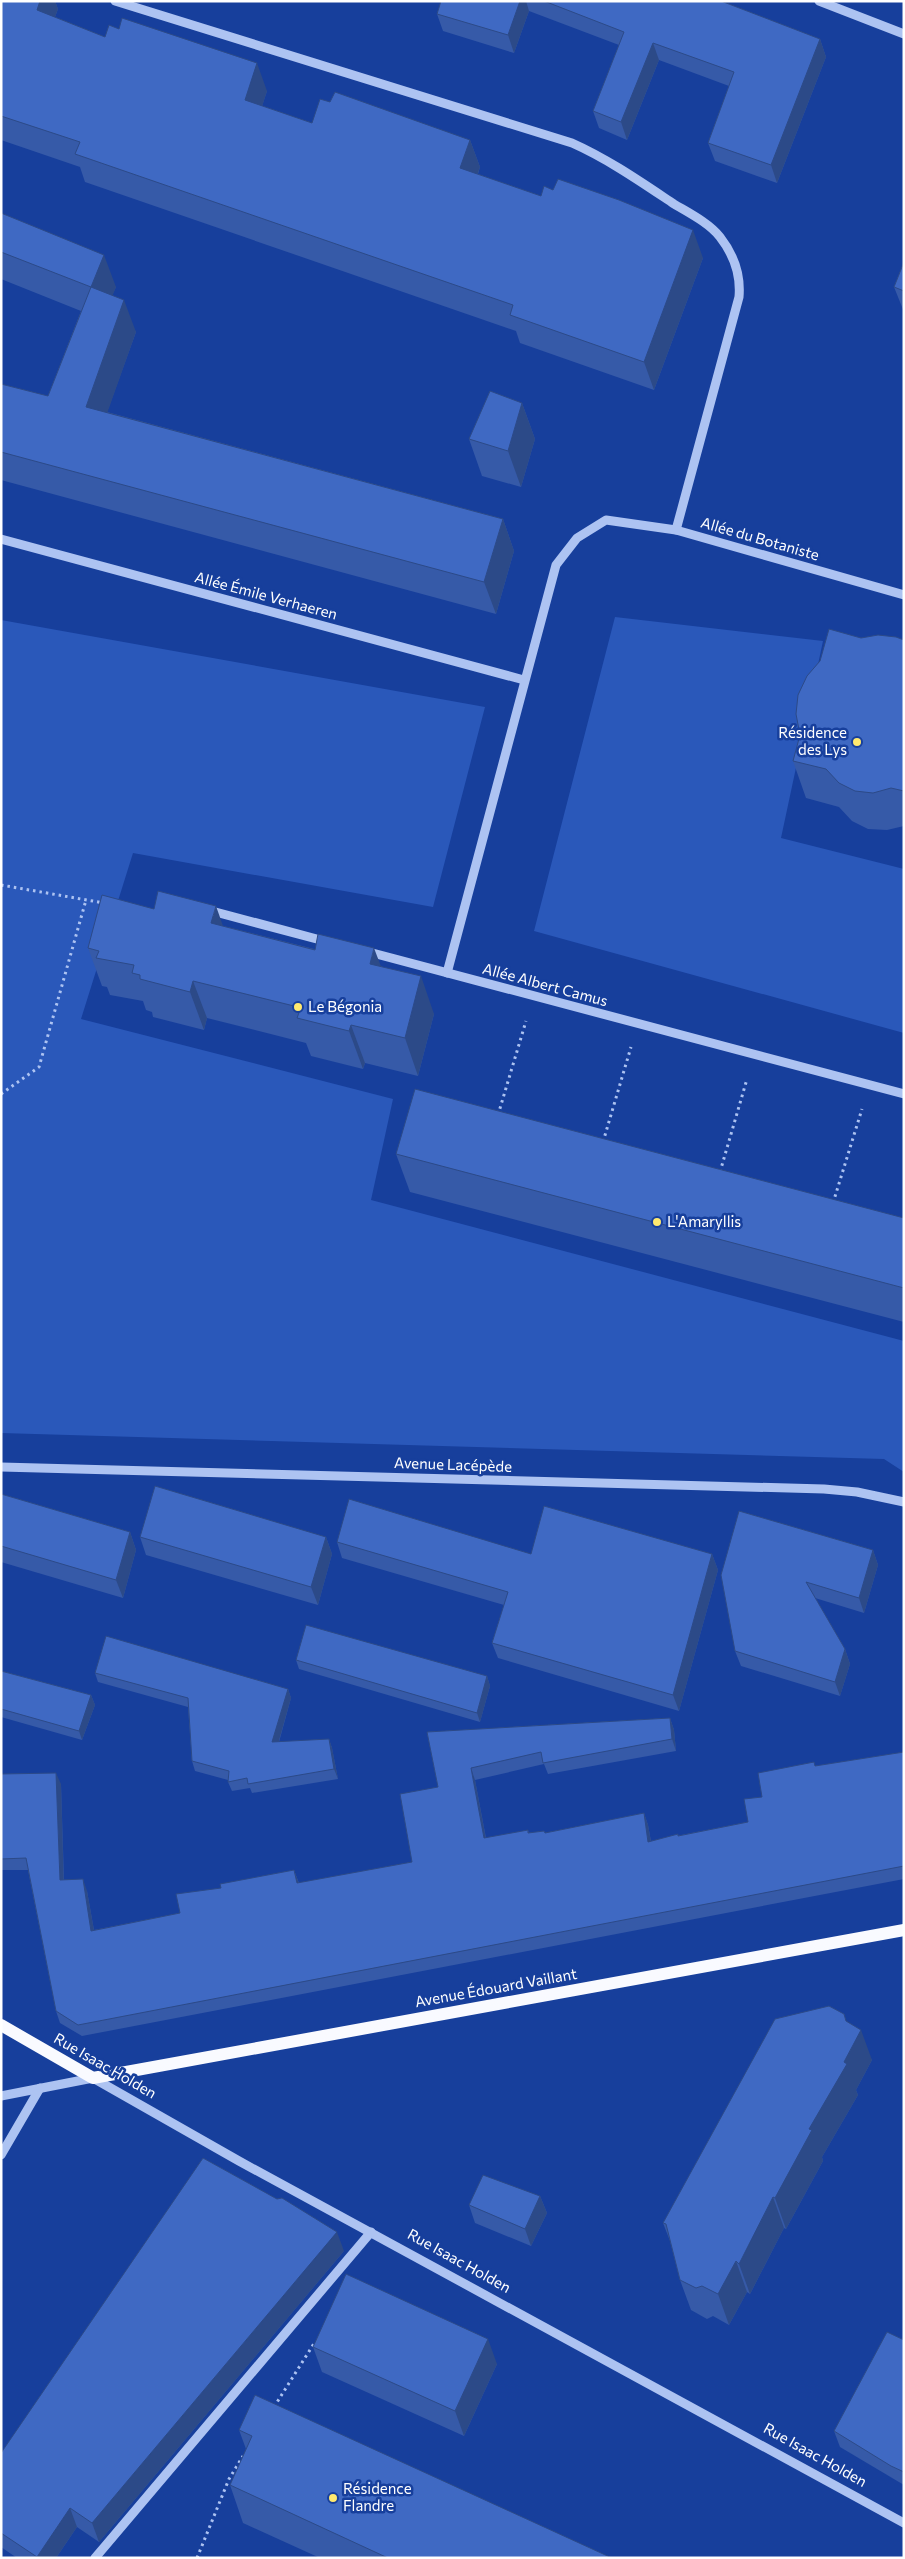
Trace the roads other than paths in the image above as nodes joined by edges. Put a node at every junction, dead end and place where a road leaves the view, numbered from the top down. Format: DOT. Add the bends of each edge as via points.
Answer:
graph roads {
  1 [pos="115,1"];
  2 [pos="819,1"];
  3 [pos="904,34"];
  4 [pos="676,530"];
  5 [pos="1,539"];
  6 [pos="904,594"];
  7 [pos="524,680"];
  8 [pos="198,907"];
  9 [pos="342,945"];
  10 [pos="351,948"];
  11 [pos="447,973"];
  12 [pos="904,1094"];
  13 [pos="1,1467"];
  14 [pos="904,1502"];
  15 [pos="904,1930"];
  16 [pos="1,2025"];
  17 [pos="93,2078"];
  18 [pos="40,2088"];
  19 [pos="1,2096"];
  20 [pos="1,2155"];
  21 [pos="371,2232"];
  22 [pos="904,2523"];
  23 [pos="95,2558"];
  1 -- 4 [label="street" via="572,143 622,170 718,235 736,265 739,297"];
  2 -- 3 [label="street"];
  4 -- 6 [label="street, Allée du Botaniste"];
  4 -- 7 [label="street, Allée du Botaniste" via="606,520 577,538 556,566"];
  5 -- 7 [label="street, Allée Émile Verhaeren"];
  7 -- 11 [label="street"];
  8 -- 9 [label="street"];
  10 -- 11 [label="street, Allée Albert Camus"];
  11 -- 12 [label="street, Allée Albert Camus"];
  13 -- 14 [label="street, Avenue Lacépède" via="824,1489"];
  15 -- 17 [label="main road, Avenue Édouard Vaillant"];
  16 -- 17 [label="main road, Rue Isaac Holden"];
  17 -- 18 [label="street"];
  17 -- 21 [label="street, Rue Isaac Holden"];
  18 -- 19 [label="street"];
  18 -- 20 [label="street"];
  21 -- 22 [label="street, Rue Isaac Holden"];
  21 -- 23 [label="street"];
}
